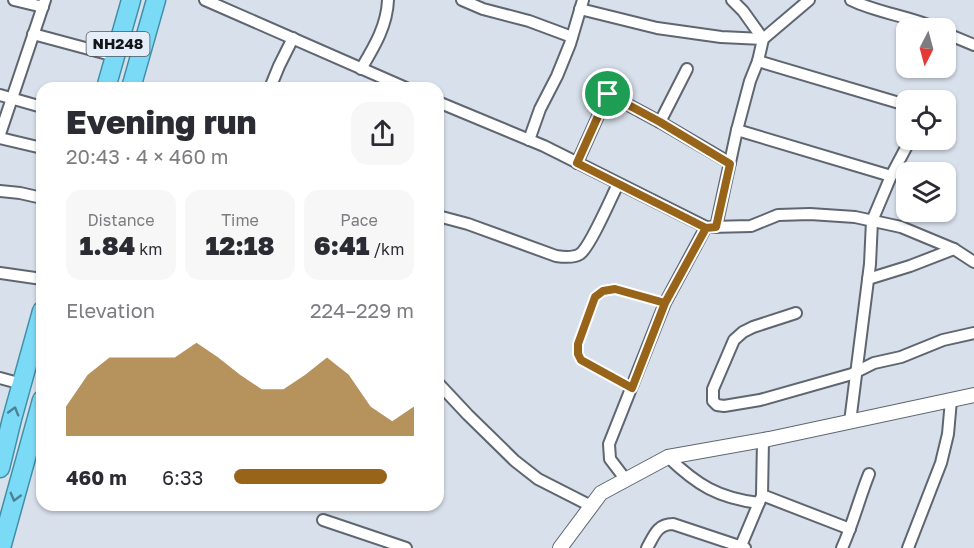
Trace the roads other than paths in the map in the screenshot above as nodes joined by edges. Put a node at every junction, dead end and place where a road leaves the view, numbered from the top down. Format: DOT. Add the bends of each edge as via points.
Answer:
graph roads {
  1 [pos="14,0"];
  2 [pos="156,0"];
  3 [pos="206,0"];
  4 [pos="388,0"];
  5 [pos="465,0"];
  6 [pos="732,0"];
  7 [pos="748,0"];
  8 [pos="809,0"];
  9 [pos="851,0"];
  10 [pos="126,1"];
  11 [pos="44,3"];
  12 [pos="582,4"];
  13 [pos="743,11"];
  14 [pos="906,18"];
  15 [pos="33,34"];
  16 [pos="572,37"];
  17 [pos="293,38"];
  18 [pos="956,38"];
  19 [pos="763,39"];
  20 [pos="974,45"];
  21 [pos="115,56"];
  22 [pos="758,61"];
  23 [pos="361,69"];
  24 [pos="687,69"];
  25 [pos="108,82"];
  26 [pos="133,82"];
  27 [pos="272,82"];
  28 [pos="392,82"];
  29 [pos="0,95"];
  30 [pos="12,98"];
  31 [pos="896,102"];
  32 [pos="444,104"];
  33 [pos="36,105"];
  34 [pos="660,122"];
  35 [pos="737,130"];
  36 [pos="0,136"];
  37 [pos="530,140"];
  38 [pos="36,146"];
  39 [pos="905,150"];
  40 [pos="577,163"];
  41 [pos="730,164"];
  42 [pos="891,176"];
  43 [pos="618,184"];
  44 [pos="0,191"];
  45 [pos="36,197"];
  46 [pos="444,218"];
  47 [pos="872,221"];
  48 [pos="711,227"];
  49 [pos="954,249"];
  50 [pos="974,262"];
  51 [pos="0,273"];
  52 [pos="36,278"];
  53 [pos="868,279"];
  54 [pos="665,303"];
  55 [pos="796,313"];
  56 [pos="36,333"];
  57 [pos="974,333"];
  58 [pos="856,372"];
  59 [pos="0,378"];
  60 [pos="22,384"];
  61 [pos="632,388"];
  62 [pos="444,389"];
  63 [pos="974,395"];
  64 [pos="951,400"];
  65 [pos="36,422"];
  66 [pos="850,422"];
  67 [pos="763,440"];
  68 [pos="668,457"];
  69 [pos="0,468"];
  70 [pos="869,474"];
  71 [pos="626,480"];
  72 [pos="760,499"];
  73 [pos="591,506"];
  74 [pos="323,520"];
  75 [pos="850,529"];
  76 [pos="742,547"];
  77 [pos="1,548"];
  78 [pos="406,548"];
  79 [pos="560,548"];
  80 [pos="647,548"];
  81 [pos="842,548"];
  82 [pos="908,548"];
  1 -- 11 [label="street"];
  2 -- 26 [label="highway, NH248"];
  3 -- 17 [label="street"];
  4 -- 23 [label="street" via="376,44"];
  5 -- 16 [label="street"];
  6 -- 13 [label="street"];
  7 -- 13 [label="street"];
  8 -- 19 [label="street"];
  9 -- 14 [label="street"];
  10 -- 21 [label="highway, NH248"];
  11 -- 15 [label="street"];
  12 -- 16 [label="street"];
  12 -- 19 [label="street" via="657,28 721,38"];
  13 -- 19 [label="street"];
  15 -- 21 [label="street"];
  15 -- 30 [label="street"];
  16 -- 37 [label="street"];
  17 -- 23 [label="street"];
  17 -- 27 [label="street"];
  18 -- 20 [label="street"];
  19 -- 22 [label="street"];
  21 -- 25 [label="highway, NH248"];
  22 -- 31 [label="street"];
  22 -- 35 [label="street"];
  23 -- 28 [label="street"];
  24 -- 34 [label="street"];
  29 -- 30 [label="street"];
  30 -- 33 [label="street"];
  30 -- 36 [label="street"];
  32 -- 37 [label="street"];
  34 -- 40 [label="street" via="608,94"];
  34 -- 41 [label="street"];
  35 -- 41 [label="street"];
  35 -- 42 [label="street"];
  36 -- 38 [label="street"];
  37 -- 40 [label="street"];
  39 -- 42 [label="street"];
  40 -- 43 [label="street"];
  41 -- 48 [label="street"];
  42 -- 47 [label="street"];
  43 -- 46 [label="street" via="579,255 556,256"];
  43 -- 48 [label="street"];
  44 -- 45 [label="street"];
  47 -- 48 [label="street" via="810,214 778,215 751,226"];
  47 -- 49 [label="street" via="901,227"];
  47 -- 53 [label="street"];
  48 -- 54 [label="street"];
  49 -- 50 [label="street"];
  49 -- 53 [label="street"];
  51 -- 52 [label="street"];
  53 -- 58 [label="street"];
  54 -- 61 [label="street"];
  54 -- 61 [label="lane" via="615,289 595,297 578,354 581,360"];
  55 -- 58 [label="street" via="753,327 734,340 713,389 717,405 760,400"];
  56 -- 60 [label="highway"];
  57 -- 58 [label="street" via="943,340"];
  58 -- 66 [label="street"];
  59 -- 60 [label="street"];
  69 -- 60 [label="highway, one-way"];
  61 -- 71 [label="street" via="609,444 610,459"];
  62 -- 73 [label="street" via="515,461 538,479"];
  63 -- 64 [label="street"];
  64 -- 66 [label="street"];
  64 -- 82 [label="street" via="941,463"];
  65 -- 77 [label="highway, one-way"];
  66 -- 67 [label="street"];
  67 -- 68 [label="street"];
  67 -- 72 [label="street"];
  68 -- 71 [label="street"];
  68 -- 72 [label="street" via="718,494 738,501"];
  70 -- 75 [label="street"];
  71 -- 73 [label="street" via="601,493"];
  72 -- 75 [label="street"];
  72 -- 76 [label="street"];
  73 -- 79 [label="street"];
  74 -- 78 [label="street"];
  75 -- 81 [label="street"];
  76 -- 80 [label="street" via="666,524 658,529"];
}
